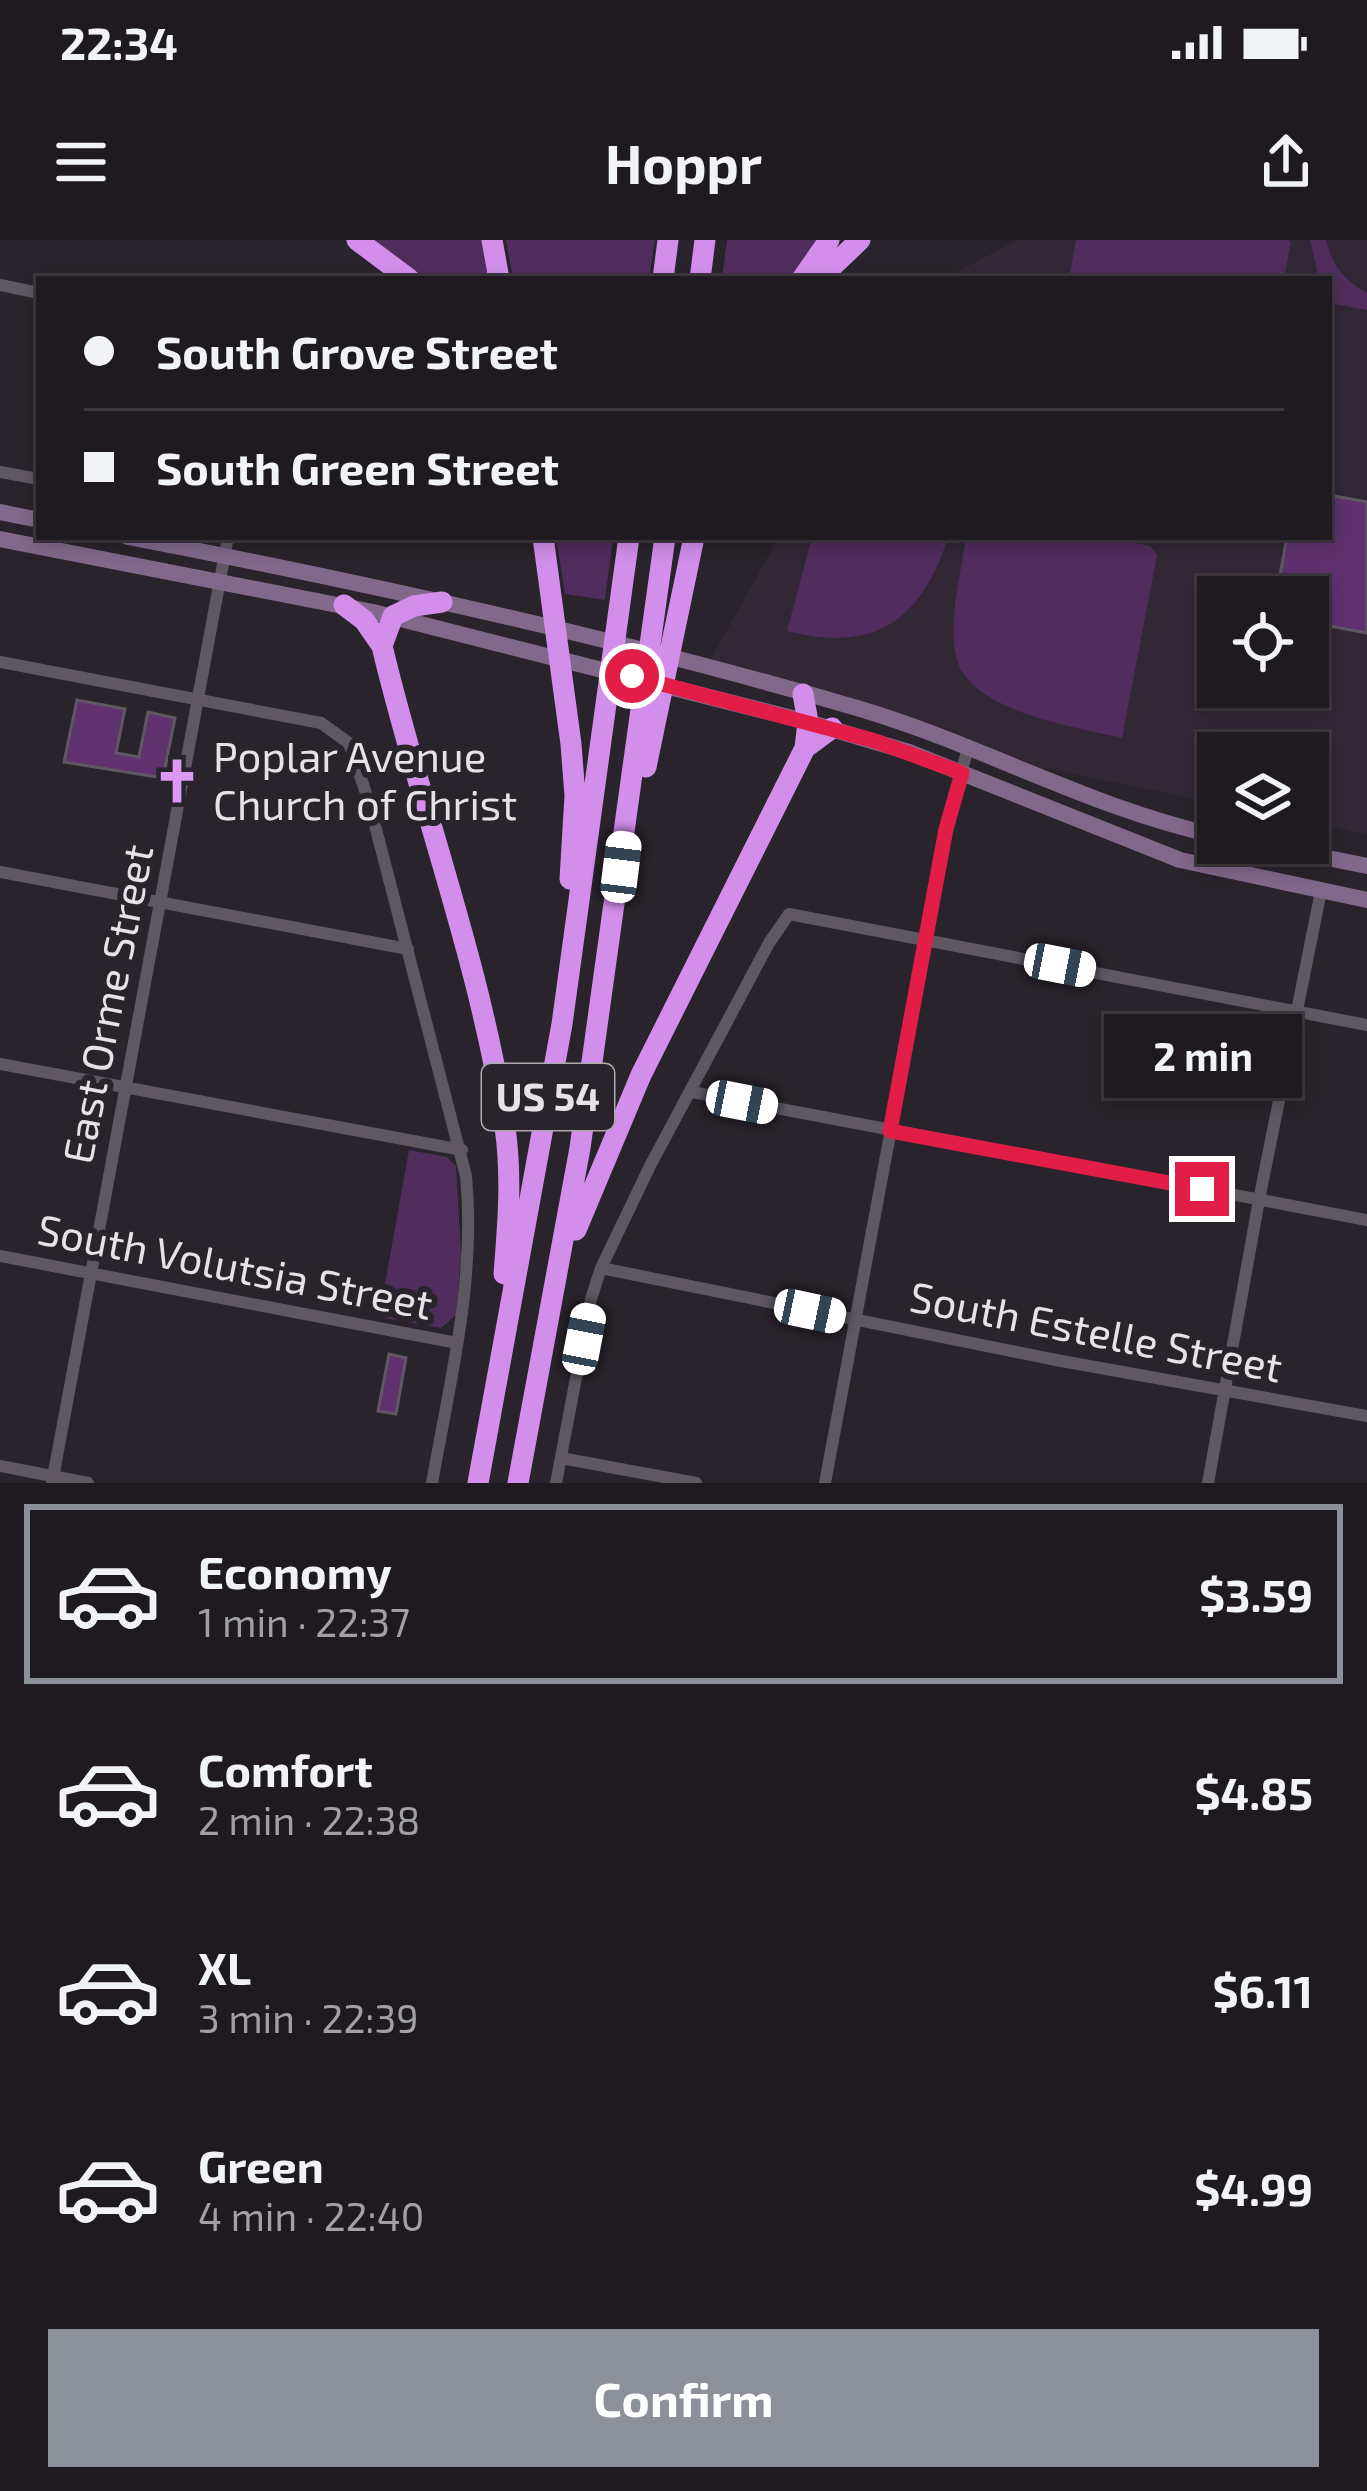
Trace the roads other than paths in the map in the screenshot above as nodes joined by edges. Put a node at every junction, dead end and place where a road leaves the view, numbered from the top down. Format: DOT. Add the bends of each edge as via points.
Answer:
graph roads {
  1 [pos="357,240"];
  2 [pos="492,240"];
  3 [pos="668,240"];
  4 [pos="705,240"];
  5 [pos="830,240"];
  6 [pos="860,240"];
  7 [pos="405,276"];
  8 [pos="499,276"];
  9 [pos="663,276"];
  10 [pos="700,276"];
  11 [pos="804,276"];
  12 [pos="822,276"];
  13 [pos="0,285"];
  14 [pos="36,292"];
  15 [pos="0,472"];
  16 [pos="36,478"];
  17 [pos="0,512"];
  18 [pos="36,519"];
  19 [pos="0,539"];
  20 [pos="161,540"];
  21 [pos="543,540"];
  22 [pos="628,540"];
  23 [pos="665,540"];
  24 [pos="693,540"];
  25 [pos="226,546"];
  26 [pos="220,581"];
  27 [pos="442,602"];
  28 [pos="344,605"];
  29 [pos="393,616"];
  30 [pos="382,646"];
  31 [pos="0,662"];
  32 [pos="803,694"];
  33 [pos="198,699"];
  34 [pos="649,719"];
  35 [pos="808,722"];
  36 [pos="832,728"];
  37 [pos="968,747"];
  38 [pos="806,748"];
  39 [pos="962,773"];
  40 [pos="1197,830"];
  41 [pos="1329,858"];
  42 [pos="1367,866"];
  43 [pos="0,872"];
  44 [pos="1321,891"];
  45 [pos="1367,900"];
  46 [pos="160,902"];
  47 [pos="926,939"];
  48 [pos="408,949"];
  49 [pos="1296,1011"];
  50 [pos="562,1024"];
  51 [pos="1367,1025"];
  52 [pos="0,1064"];
  53 [pos="126,1087"];
  54 [pos="692,1092"];
  55 [pos="890,1131"];
  56 [pos="462,1150"];
  57 [pos="1259,1200"];
  58 [pos="1367,1220"];
  59 [pos="0,1256"];
  60 [pos="601,1268"];
  61 [pos="92,1274"];
  62 [pos="855,1320"];
  63 [pos="548,1322"];
  64 [pos="457,1343"];
  65 [pos="500,1365"];
  66 [pos="1225,1391"];
  67 [pos="1367,1416"];
  68 [pos="561,1458"];
  69 [pos="0,1466"];
  70 [pos="53,1480"];
  71 [pos="88,1483"];
  72 [pos="431,1483"];
  73 [pos="478,1483"];
  74 [pos="518,1483"];
  75 [pos="556,1483"];
  76 [pos="696,1483"];
  77 [pos="825,1483"];
  78 [pos="1208,1483"];
  1 -- 7 [label="highway"];
  2 -- 8 [label="highway"];
  3 -- 9 [label="highway"];
  4 -- 10 [label="highway"];
  5 -- 11 [label="highway"];
  6 -- 12 [label="highway"];
  13 -- 14 [label="street"];
  15 -- 16 [label="street"];
  17 -- 18 [label="street"];
  19 -- 26 [label="street"];
  20 -- 25 [label="street"];
  21 -- 50 [label="highway" via="574,796"];
  22 -- 50 [label="highway, US 54"];
  23 -- 34 [label="highway"];
  24 -- 34 [label="highway"];
  25 -- 26 [label="street, East Orme Street"];
  25 -- 27 [label="street"];
  26 -- 28 [label="street"];
  26 -- 33 [label="street, East Orme Street"];
  27 -- 29 [label="highway"];
  27 -- 32 [label="street"];
  28 -- 29 [label="street"];
  28 -- 30 [label="highway"];
  29 -- 30 [label="highway"];
  29 -- 35 [label="street"];
  30 -- 65 [label="highway" via="505,1128"];
  31 -- 33 [label="street"];
  32 -- 35 [label="highway"];
  32 -- 37 [label="street"];
  33 -- 46 [label="street, East Orme Street"];
  33 -- 48 [label="street" via="321,723 349,743"];
  34 -- 63 [label="highway, US 54"];
  35 -- 36 [label="street"];
  35 -- 38 [label="highway"];
  36 -- 38 [label="highway"];
  36 -- 39 [label="street"];
  37 -- 39 [label="street"];
  37 -- 40 [label="street" via="1106,804"];
  38 -- 63 [label="highway" via="641,1076 580,1217"];
  39 -- 44 [label="street" via="1160,854"];
  39 -- 47 [label="street"];
  41 -- 42 [label="street"];
  43 -- 46 [label="street"];
  44 -- 45 [label="street"];
  44 -- 49 [label="street"];
  46 -- 48 [label="street"];
  46 -- 53 [label="street, East Orme Street"];
  47 -- 49 [label="street"];
  47 -- 54 [label="street" via="789,914"];
  47 -- 55 [label="street"];
  48 -- 56 [label="street"];
  49 -- 51 [label="street"];
  49 -- 57 [label="street"];
  50 -- 65 [label="highway, US 54"];
  52 -- 53 [label="street"];
  53 -- 56 [label="street"];
  53 -- 61 [label="street, East Orme Street"];
  54 -- 55 [label="street"];
  54 -- 60 [label="street"];
  55 -- 57 [label="street"];
  55 -- 62 [label="street"];
  56 -- 64 [label="street" via="470,1253"];
  57 -- 58 [label="street"];
  57 -- 66 [label="street"];
  59 -- 61 [label="street, South Volutsia Street"];
  60 -- 62 [label="street, South Estelle Street"];
  60 -- 68 [label="street"];
  61 -- 64 [label="street, South Volutsia Street"];
  61 -- 70 [label="street, East Orme Street"];
  62 -- 66 [label="street, South Estelle Street"];
  62 -- 77 [label="street"];
  63 -- 74 [label="highway, US 54"];
  64 -- 72 [label="street"];
  65 -- 73 [label="highway, US 54"];
  66 -- 67 [label="street, South Estelle Street"];
  66 -- 78 [label="street"];
  68 -- 75 [label="street"];
  68 -- 76 [label="street"];
  69 -- 70 [label="street"];
  70 -- 71 [label="street"];
}
